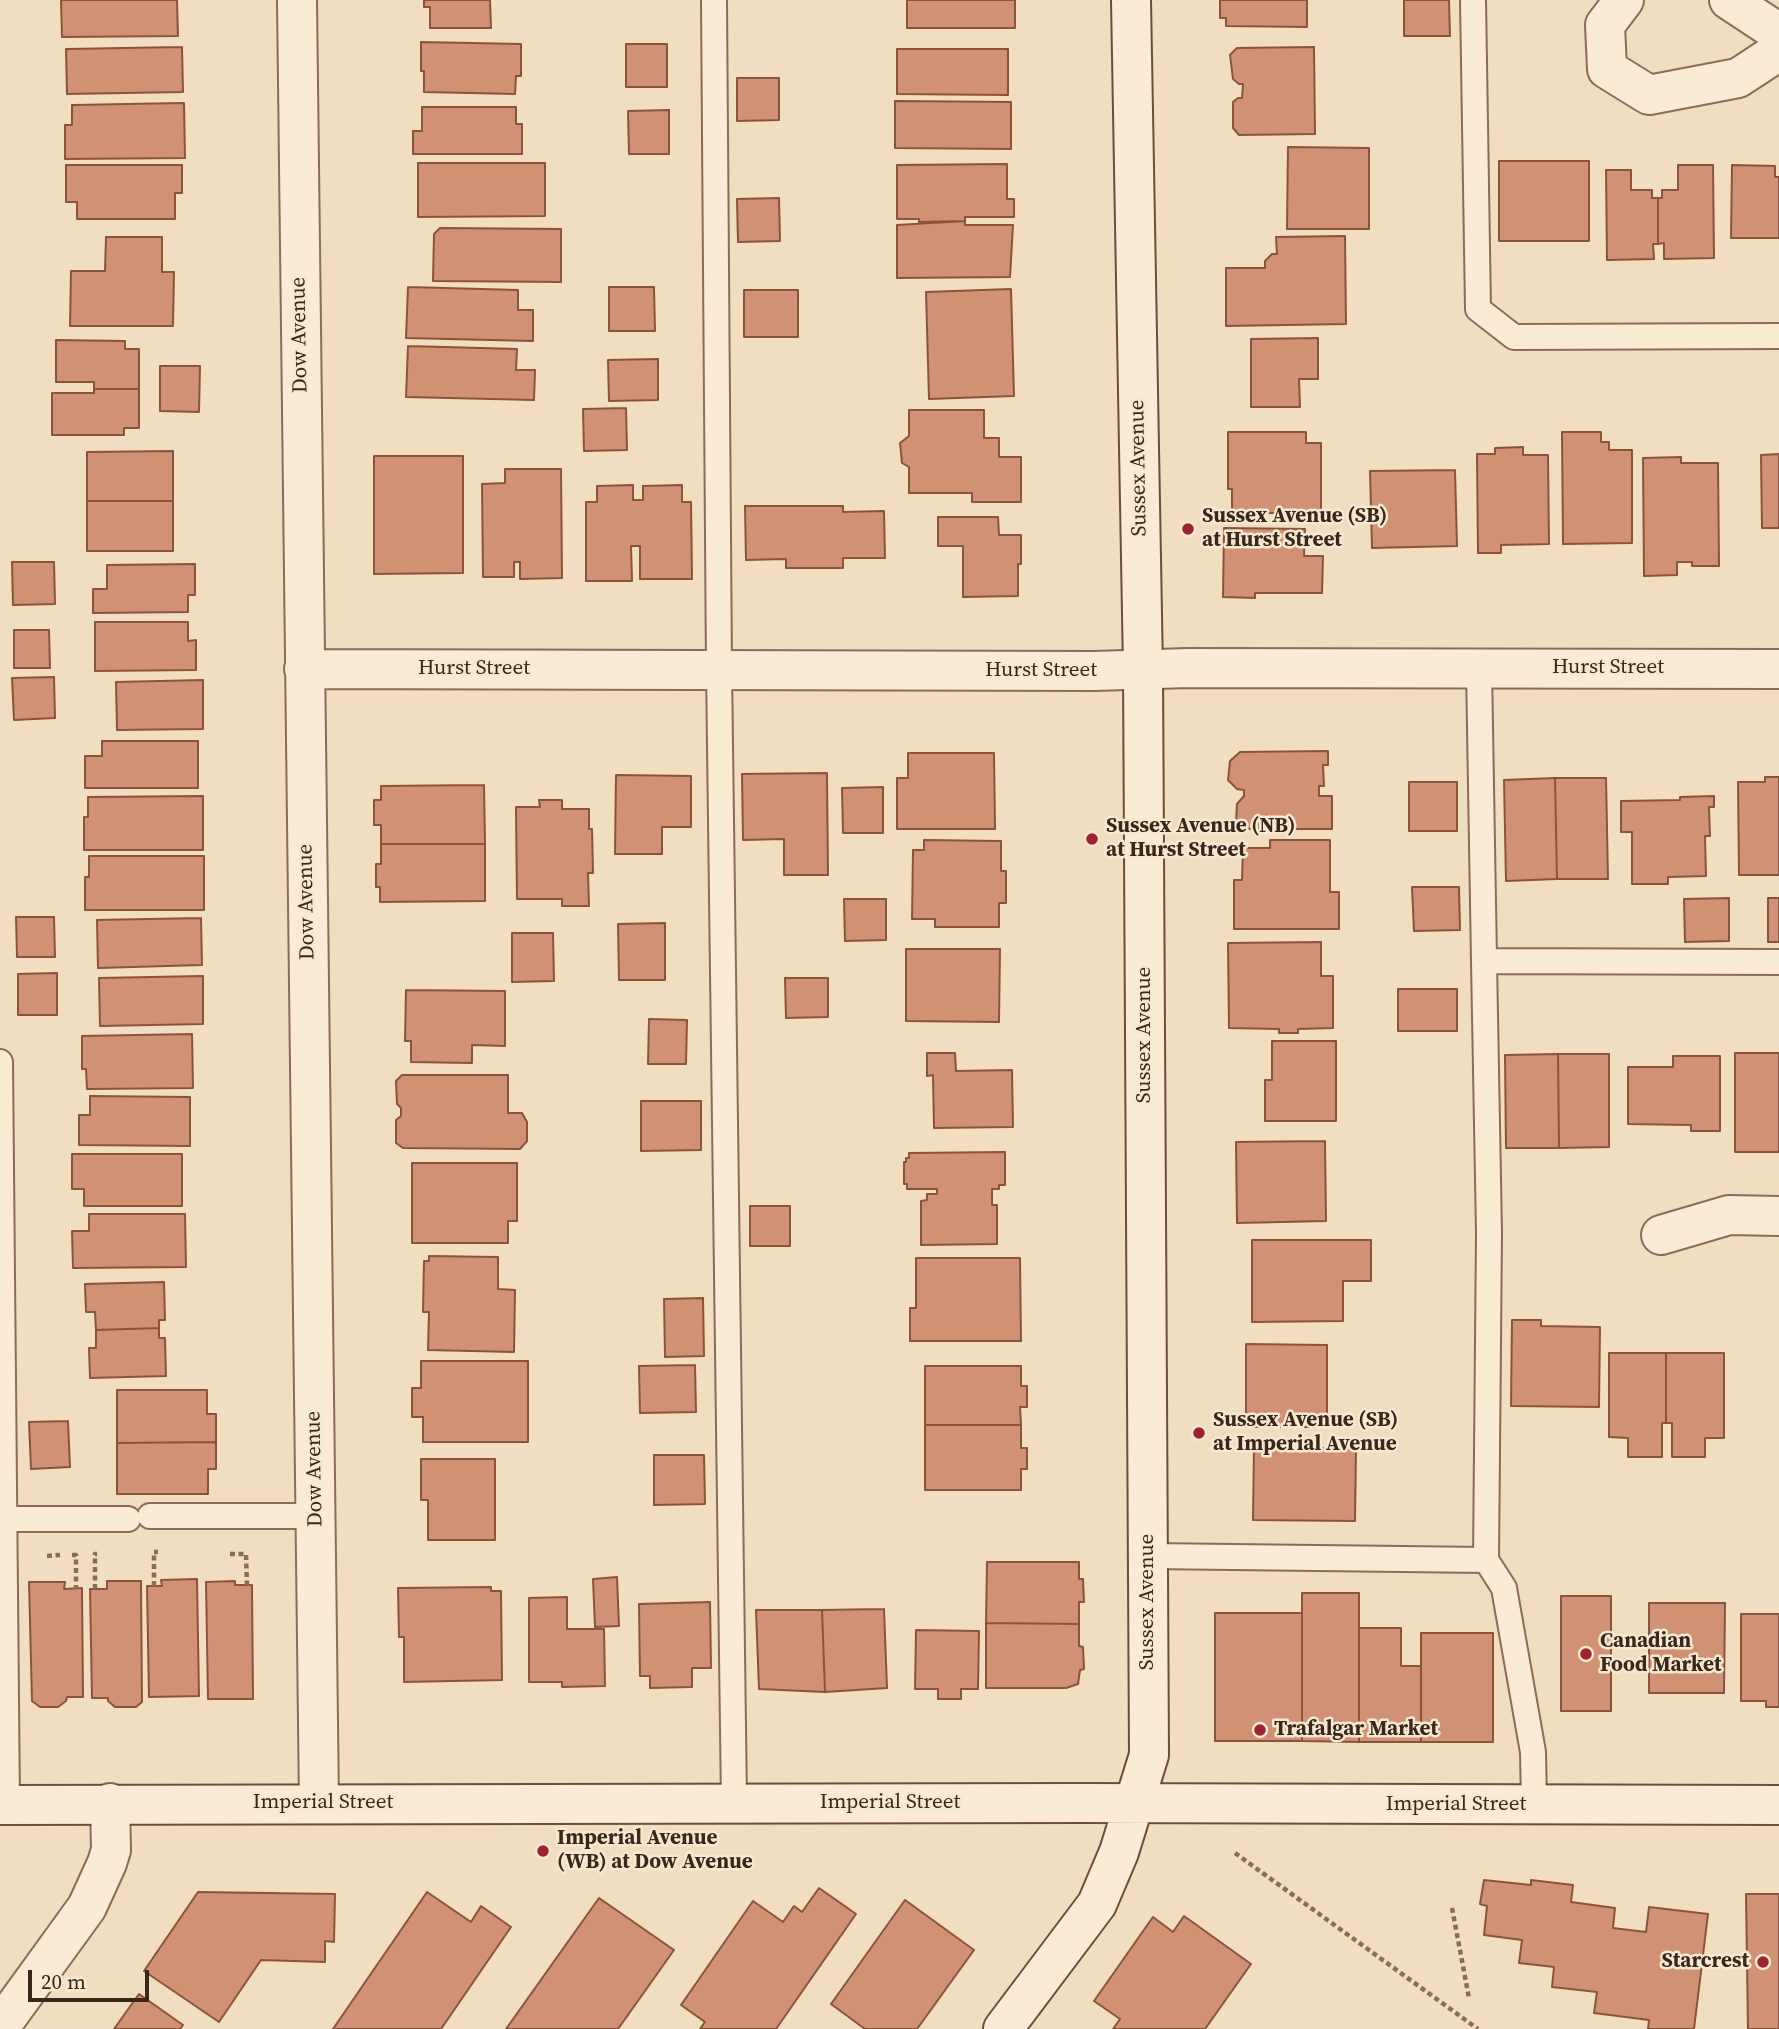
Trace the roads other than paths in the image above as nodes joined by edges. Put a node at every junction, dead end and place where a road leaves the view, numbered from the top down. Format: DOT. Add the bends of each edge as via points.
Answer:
graph roads {
  1 [pos="297,0"];
  2 [pos="714,0"];
  3 [pos="1131,0"];
  4 [pos="1473,0"];
  5 [pos="1624,0"];
  6 [pos="1729,0"];
  7 [pos="1779,33"];
  8 [pos="1779,51"];
  9 [pos="1779,335"];
  10 [pos="1479,668"];
  11 [pos="304,669"];
  12 [pos="719,669"];
  13 [pos="1779,669"];
  14 [pos="1143,670"];
  15 [pos="1484,961"];
  16 [pos="1779,962"];
  17 [pos="0,1062"];
  18 [pos="1779,1216"];
  19 [pos="1661,1235"];
  20 [pos="316,1516"];
  21 [pos="4,1519"];
  22 [pos="1148,1556"];
  23 [pos="1486,1560"];
  24 [pos="110,1803"];
  25 [pos="319,1803"];
  26 [pos="733,1803"];
  27 [pos="1134,1804"];
  28 [pos="3,1805"];
  29 [pos="1534,1805"];
  30 [pos="1779,1805"];
  31 [pos="0,2027"];
  32 [pos="1003,2029"];
  1 -- 11 [label="street, Dow Avenue"];
  2 -- 12 [label="lane"];
  3 -- 14 [label="street, Sussex Avenue"];
  4 -- 9 [label="lane" via="1478,309 1514,337"];
  5 -- 8 [label="street" via="1605,25 1607,69 1649,95 1738,78"];
  6 -- 7 [label="street"];
  10 -- 13 [label="street, Hurst Street"];
  10 -- 14 [label="street, Hurst Street"];
  10 -- 15 [label="lane"];
  11 -- 12 [label="street, Hurst Street"];
  11 -- 20 [label="street, Dow Avenue"];
  12 -- 14 [label="street, Hurst Street"];
  12 -- 26 [label="lane"];
  14 -- 22 [label="street, Sussex Avenue"];
  15 -- 16 [label="lane"];
  15 -- 23 [label="lane" via="1489,1233"];
  17 -- 21 [label="lane"];
  18 -- 19 [label="street" via="1729,1215"];
  20 -- 21 [label="lane"];
  20 -- 25 [label="street, Dow Avenue"];
  21 -- 28 [label="lane"];
  22 -- 23 [label="lane"];
  22 -- 27 [label="street, Sussex Avenue" via="1149,1755"];
  23 -- 29 [label="lane" via="1504,1588 1533,1752"];
  24 -- 25 [label="street, Imperial Street"];
  24 -- 28 [label="street, Imperial Street"];
  24 -- 31 [label="street" via="111,1850 87,1907"];
  25 -- 26 [label="street, Imperial Street"];
  26 -- 27 [label="street, Imperial Street"];
  27 -- 29 [label="street, Imperial Street"];
  27 -- 32 [label="street, Sussex Avenue" via="1097,1904"];
  29 -- 30 [label="street, Imperial Street"];
}
